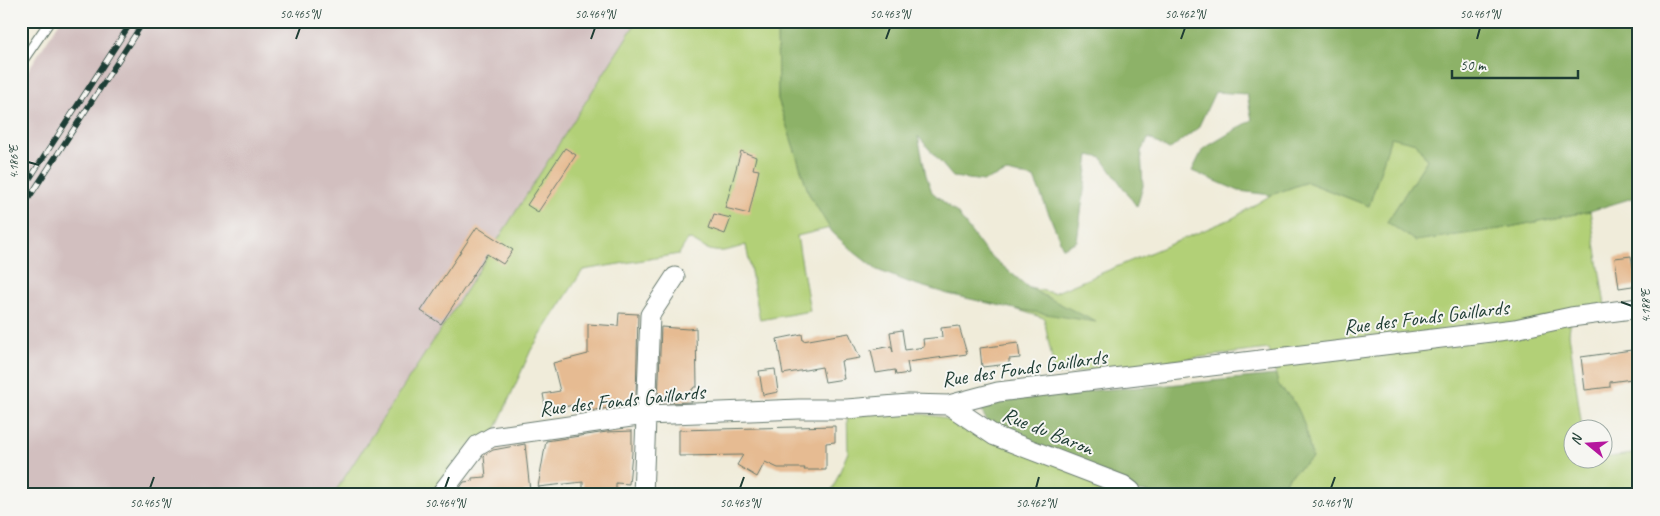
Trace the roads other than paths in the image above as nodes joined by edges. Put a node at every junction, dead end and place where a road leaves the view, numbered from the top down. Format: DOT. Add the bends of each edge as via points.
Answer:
graph roads {
  1 [pos="50,21"];
  2 [pos="21,63"];
  3 [pos="675,277"];
  4 [pos="1639,308"];
  5 [pos="949,405"];
  6 [pos="645,415"];
  7 [pos="440,495"];
  8 [pos="643,495"];
  9 [pos="1132,495"];
  1 -- 2 [label="lane"];
  3 -- 6 [label="street" via="650,315"];
  4 -- 5 [label="street, Rue des Fonds Gaillards" via="1515,329 998,392"];
  5 -- 6 [label="street, Rue des Fonds Gaillards"];
  5 -- 9 [label="street, Rue du Baron" via="995,436 1123,485"];
  6 -- 7 [label="street, Rue des Fonds Gaillards" via="492,437 478,444"];
  6 -- 8 [label="street"];
}
